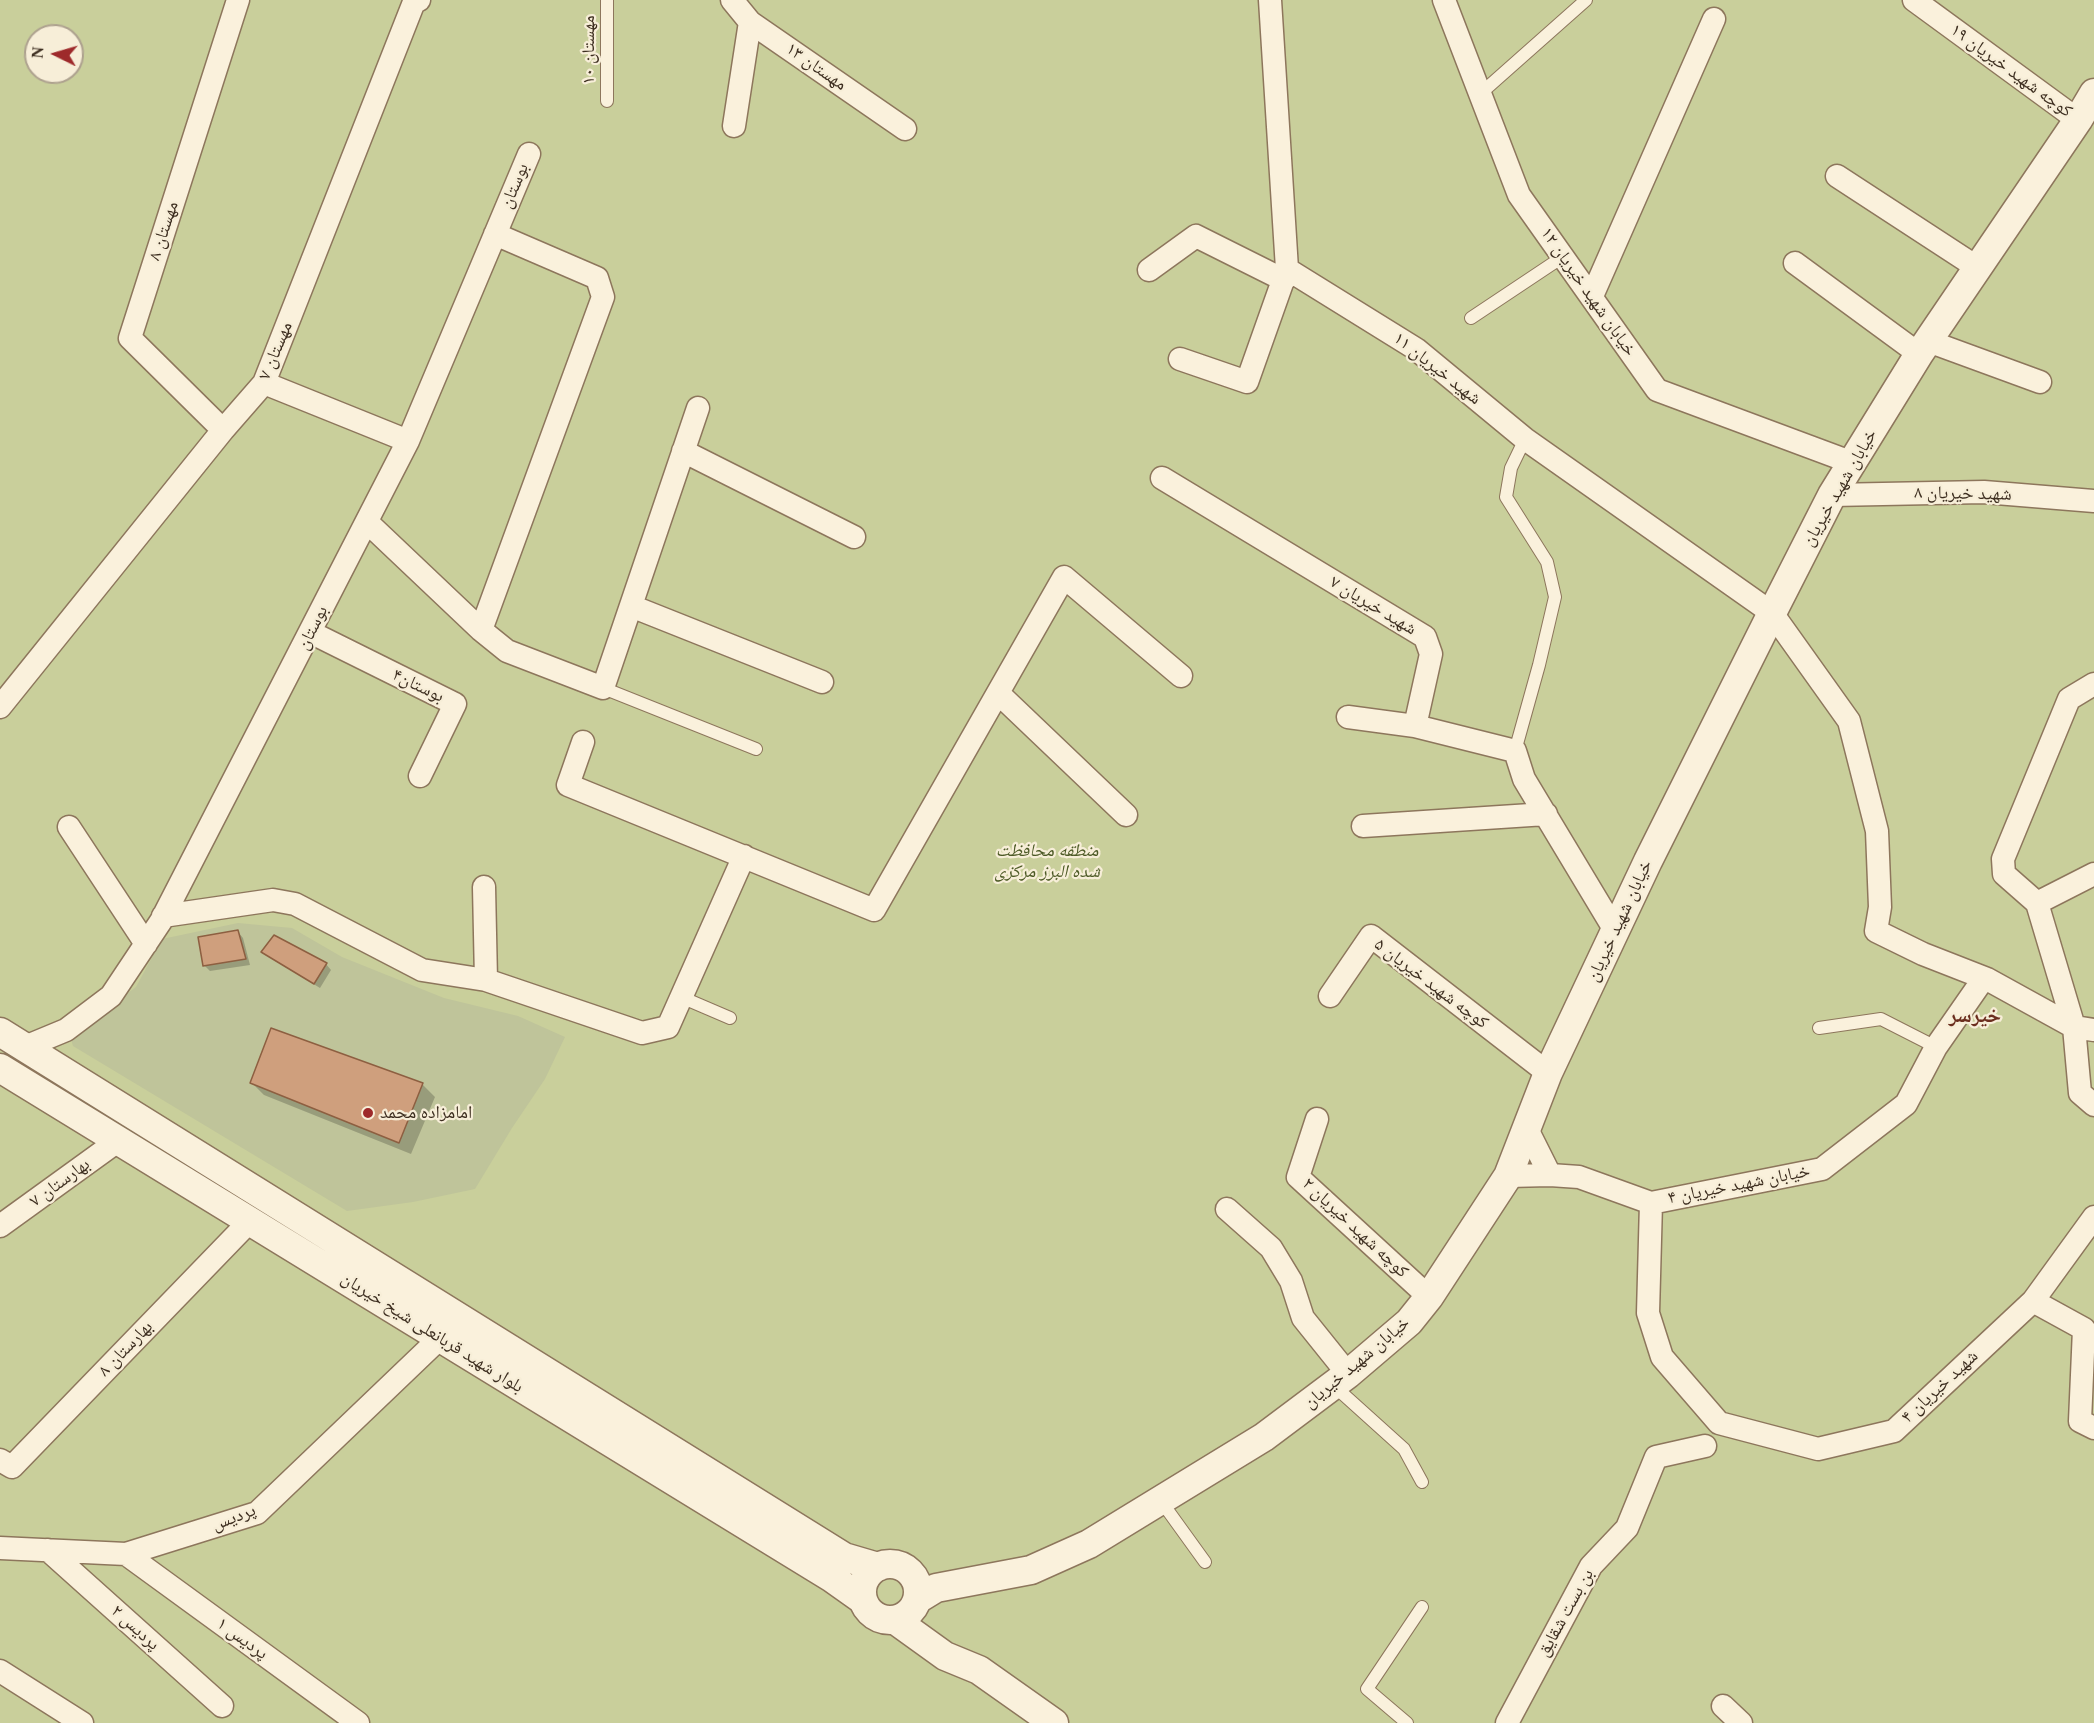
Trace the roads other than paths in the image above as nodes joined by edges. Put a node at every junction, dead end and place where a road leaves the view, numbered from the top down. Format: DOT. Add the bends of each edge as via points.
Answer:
graph roads {
  1 [pos="238,0"];
  2 [pos="419,0"];
  3 [pos="608,0"];
  4 [pos="732,0"];
  5 [pos="1270,0"];
  6 [pos="1586,0"];
  7 [pos="1449,2"];
  8 [pos="1922,2"];
  9 [pos="1714,19"];
  10 [pos="750,22"];
  11 [pos="2094,93"];
  12 [pos="1480,94"];
  13 [pos="607,101"];
  14 [pos="2078,120"];
  15 [pos="734,126"];
  16 [pos="905,129"];
  17 [pos="529,154"];
  18 [pos="1837,176"];
  19 [pos="495,234"];
  20 [pos="1564,256"];
  21 [pos="1795,263"];
  22 [pos="1978,268"];
  23 [pos="1149,270"];
  24 [pos="1286,275"];
  25 [pos="1592,296"];
  26 [pos="1471,318"];
  27 [pos="1924,348"];
  28 [pos="1180,359"];
  29 [pos="2040,382"];
  30 [pos="264,383"];
  31 [pos="698,408"];
  32 [pos="223,430"];
  33 [pos="1525,439"];
  34 [pos="408,441"];
  35 [pos="683,451"];
  36 [pos="1853,463"];
  37 [pos="1162,478"];
  38 [pos="1833,495"];
  39 [pos="2094,501"];
  40 [pos="367,522"];
  41 [pos="854,537"];
  42 [pos="632,606"];
  43 [pos="1772,613"];
  44 [pos="481,630"];
  45 [pos="310,632"];
  46 [pos="1181,676"];
  47 [pos="822,682"];
  48 [pos="2094,684"];
  49 [pos="603,688"];
  50 [pos="998,693"];
  51 [pos="0,707"];
  52 [pos="1348,717"];
  53 [pos="1415,726"];
  54 [pos="583,742"];
  55 [pos="756,749"];
  56 [pos="1515,751"];
  57 [pos="420,776"];
  58 [pos="1126,814"];
  59 [pos="1546,814"];
  60 [pos="1363,826"];
  61 [pos="69,827"];
  62 [pos="744,856"];
  63 [pos="2094,874"];
  64 [pos="484,887"];
  65 [pos="2037,903"];
  66 [pos="163,916"];
  67 [pos="1616,932"];
  68 [pos="146,944"];
  69 [pos="1984,978"];
  70 [pos="486,980"];
  71 [pos="1330,996"];
  72 [pos="681,997"];
  73 [pos="730,1018"];
  74 [pos="1819,1028"];
  75 [pos="2084,1028"];
  76 [pos="0,1032"];
  77 [pos="25,1047"];
  78 [pos="1936,1047"];
  79 [pos="0,1068"];
  80 [pos="1548,1073"];
  81 [pos="2094,1105"];
  82 [pos="1317,1119"];
  83 [pos="1527,1129"];
  84 [pos="119,1140"];
  85 [pos="1550,1174"];
  86 [pos="1508,1176"];
  87 [pos="266,1197"];
  88 [pos="1651,1203"];
  89 [pos="1227,1209"];
  90 [pos="2094,1217"];
  91 [pos="250,1221"];
  92 [pos="0,1226"];
  93 [pos="1429,1297"];
  94 [pos="2033,1301"];
  95 [pos="440,1338"];
  96 [pos="1341,1379"];
  97 [pos="2094,1428"];
  98 [pos="1706,1446"];
  99 [pos="0,1460"];
  100 [pos="1422,1482"];
  101 [pos="712,1489"];
  102 [pos="1161,1501"];
  103 [pos="0,1548"];
  104 [pos="48,1550"];
  105 [pos="126,1554"];
  106 [pos="1205,1562"];
  107 [pos="891,1567"];
  108 [pos="985,1578"];
  109 [pos="863,1600"];
  110 [pos="1422,1607"];
  111 [pos="909,1609"];
  112 [pos="0,1671"];
  113 [pos="222,1706"];
  114 [pos="1723,1706"];
  115 [pos="82,1723"];
  116 [pos="358,1723"];
  117 [pos="1054,1723"];
  118 [pos="1407,1723"];
  119 [pos="1507,1723"];
  120 [pos="1741,1723"];
  1 -- 32 [label="street, مهستان ۸" via="130,338"];
  2 -- 30 [label="street, مهستان ۷" via="414,2"];
  3 -- 13 [label="lane, مهستان ۱۰"];
  4 -- 10 [label="street, مهستان ۱۳"];
  5 -- 24 [label="street"];
  6 -- 12 [label="lane"];
  7 -- 12 [label="street, خیابان شهید خیریان ۱۲"];
  8 -- 14 [label="street, کوچه شهید خیریان ۱۹"];
  9 -- 25 [label="street"];
  10 -- 15 [label="street"];
  10 -- 16 [label="street, مهستان ۱۳"];
  11 -- 14 [label="street, خیابان شهید خیریان"];
  12 -- 20 [label="street, خیابان شهید خیریان ۱۲" via="1519,195"];
  14 -- 22 [label="street, خیابان شهید خیریان"];
  17 -- 19 [label="street, بوستان"];
  18 -- 22 [label="street"];
  19 -- 34 [label="street, بوستان"];
  19 -- 44 [label="street" via="597,278 603,297"];
  20 -- 25 [label="street, خیابان شهید خیریان ۱۲"];
  20 -- 26 [label="lane"];
  21 -- 27 [label="street"];
  22 -- 27 [label="street, خیابان شهید خیریان"];
  23 -- 24 [label="street, شهید خیریان ۱۱" via="1196,236"];
  24 -- 28 [label="street" via="1247,382"];
  24 -- 33 [label="street, شهید خیریان ۱۱" via="1416,349"];
  25 -- 36 [label="street, خیابان شهید خیریان ۱۲" via="1657,390"];
  27 -- 29 [label="street"];
  27 -- 36 [label="street, خیابان شهید خیریان"];
  30 -- 32 [label="street, مهستان ۷"];
  30 -- 34 [label="street"];
  31 -- 35 [label="street"];
  32 -- 51 [label="street, مهستان ۷"];
  33 -- 43 [label="street, شهید خیریان ۱۱"];
  33 -- 56 [label="lane" via="1511,468 1506,497 1547,562 1555,597"];
  34 -- 40 [label="street, بوستان"];
  35 -- 41 [label="street"];
  35 -- 42 [label="street"];
  36 -- 38 [label="street, خیابان شهید خیریان"];
  37 -- 53 [label="street, شهید خیریان ۷" via="1425,637 1431,654"];
  38 -- 39 [label="street, شهید خیریان ۸" via="1984,492"];
  38 -- 43 [label="street, خیابان شهید خیریان"];
  40 -- 44 [label="street"];
  40 -- 45 [label="street, بوستان"];
  42 -- 47 [label="street"];
  42 -- 49 [label="street"];
  43 -- 67 [label="street, خیابان شهید خیریان"];
  43 -- 69 [label="street, شهید خیریان ۱۱" via="1848,721 1877,831 1880,907 1876,931"];
  44 -- 49 [label="street" via="507,651"];
  45 -- 57 [label="street, بوستان۴" via="455,704"];
  45 -- 66 [label="street, بوستان"];
  46 -- 50 [label="street" via="1064,577"];
  48 -- 65 [label="street" via="2069,699 2003,859 2004,874"];
  49 -- 55 [label="lane"];
  50 -- 58 [label="street"];
  50 -- 62 [label="street" via="874,910"];
  52 -- 53 [label="street"];
  53 -- 56 [label="street"];
  54 -- 62 [label="street" via="568,784"];
  56 -- 59 [label="street" via="1524,779"];
  59 -- 60 [label="street"];
  59 -- 67 [label="street"];
  61 -- 68 [label="street"];
  62 -- 72 [label="street"];
  63 -- 65 [label="street"];
  64 -- 70 [label="street"];
  65 -- 75 [label="street"];
  66 -- 68 [label="street, بوستان"];
  66 -- 70 [label="street" via="273,900 296,904 422,970"];
  67 -- 80 [label="street, خیابان شهید خیریان"];
  68 -- 77 [label="street, بوستان" via="111,996 66,1030"];
  69 -- 75 [label="street"];
  69 -- 78 [label="street, خیابان شهید خیریان ۴"];
  70 -- 72 [label="street" via="642,1033 668,1027"];
  71 -- 80 [label="street, کوچه شهید خیریان ۵" via="1371,936"];
  72 -- 73 [label="lane"];
  74 -- 78 [label="lane" via="1881,1019"];
  75 -- 81 [label="street" via="2080,1093"];
  76 -- 77 [label="street"];
  77 -- 87 [label="street"];
  78 -- 88 [label="street, خیابان شهید خیریان ۴" via="1906,1104 1822,1169"];
  79 -- 84 [label="street, بلوار شهید قربانعلی شیخ خیریان"];
  80 -- 83 [label="street, خیابان شهید خیریان"];
  82 -- 93 [label="street, کوچه شهید خیریان ۲" via="1298,1177"];
  83 -- 85 [label="street"];
  83 -- 86 [label="street, خیابان شهید خیریان"];
  84 -- 91 [label="street, بلوار شهید قربانعلی شیخ خیریان"];
  84 -- 92 [label="street, بهارستان ۷"];
  85 -- 86 [label="street, خیابان شهید خیریان ۴"];
  85 -- 88 [label="street, خیابان شهید خیریان ۴" via="1578,1177"];
  86 -- 93 [label="street, خیابان شهید خیریان"];
  87 -- 91 [label="street"];
  87 -- 101 [label="street"];
  88 -- 94 [label="street, شهید خیریان ۴" via="1648,1313 1662,1357 1719,1423 1818,1449 1894,1431"];
  89 -- 96 [label="street" via="1271,1248 1291,1281 1303,1318"];
  90 -- 94 [label="street, شهید خیریان ۴"];
  91 -- 95 [label="street, بلوار شهید قربانعلی شیخ خیریان"];
  91 -- 99 [label="street, بهارستان ۸" via="12,1467"];
  93 -- 96 [label="street, خیابان شهید خیریان" via="1409,1322"];
  94 -- 97 [label="street" via="2084,1329 2080,1421"];
  95 -- 101 [label="street, بلوار شهید قربانعلی شیخ خیریان"];
  95 -- 105 [label="street, پردیس" via="257,1513"];
  96 -- 100 [label="lane" via="1404,1449"];
  96 -- 102 [label="street, خیابان شهید خیریان" via="1264,1437"];
  98 -- 119 [label="street, بن بست شقایق" via="1656,1457 1627,1528 1591,1566"];
  101 -- 107 [label="street" via="843,1557"];
  101 -- 109 [label="street, بلوار شهید قربانعلی شیخ خیریان"];
  102 -- 106 [label="lane"];
  102 -- 108 [label="street, خیابان شهید خیریان" via="1089,1544 1031,1570"];
  103 -- 104 [label="street, پردیس"];
  104 -- 105 [label="street, پردیس"];
  104 -- 113 [label="street, پردیس ۲"];
  105 -- 116 [label="street, پردیس ۱"];
  107 -- 108 [label="street"];
  107 -- 109 [label="street" via="866,1577"];
  107 -- 111 [label="street" via="912,1573 916,1581"];
  108 -- 111 [label="street, خیابان شهید خیریان" via="936,1588"];
  109 -- 111 [label="street" via="872,1614 887,1620"];
  110 -- 118 [label="lane" via="1367,1689"];
  111 -- 117 [label="street" via="945,1656 979,1670"];
  112 -- 115 [label="street"];
  114 -- 120 [label="street"];
}
